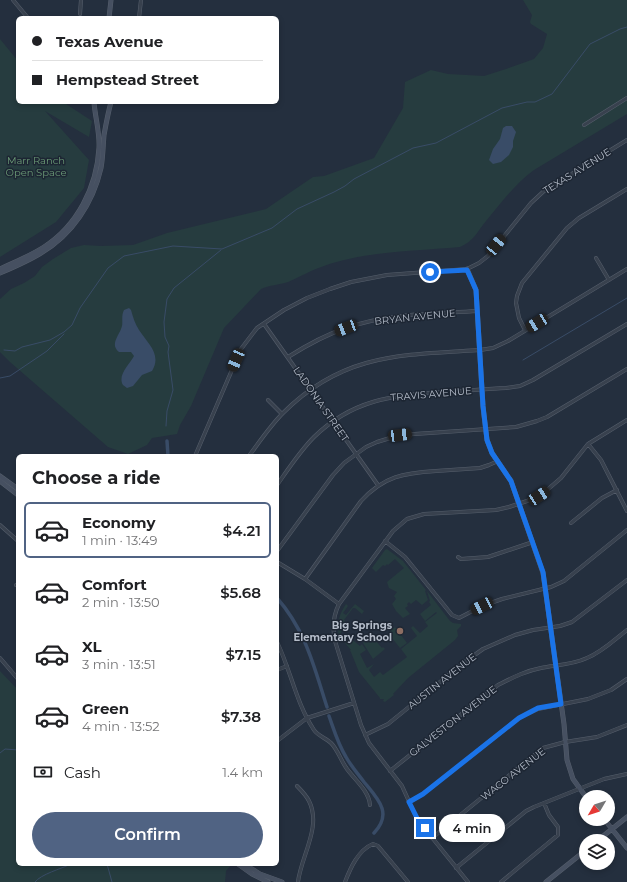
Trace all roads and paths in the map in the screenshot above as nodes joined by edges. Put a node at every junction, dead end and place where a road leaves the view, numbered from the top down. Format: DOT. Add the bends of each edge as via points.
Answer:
graph roads {
  1 [pos="13,0"];
  2 [pos="80,0"];
  3 [pos="111,0"];
  4 [pos="141,0"];
  5 [pos="80,14"];
  6 [pos="26,16"];
  7 [pos="110,16"];
  8 [pos="139,16"];
  9 [pos="627,98"];
  10 [pos="94,104"];
  11 [pos="111,104"];
  12 [pos="584,125"];
  13 [pos="627,140"];
  14 [pos="627,189"];
  15 [pos="596,258"];
  16 [pos="0,269"];
  17 [pos="627,269"];
  18 [pos="467,270"];
  19 [pos="0,273"];
  20 [pos="609,280"];
  21 [pos="477,311"];
  22 [pos="264,324"];
  23 [pos="627,324"];
  24 [pos="525,330"];
  25 [pos="480,350"];
  26 [pos="288,357"];
  27 [pos="627,369"];
  28 [pos="311,389"];
  29 [pos="482,390"];
  30 [pos="268,400"];
  31 [pos="282,414"];
  32 [pos="627,420"];
  33 [pos="333,421"];
  34 [pos="486,429"];
  35 [pos="588,444"];
  36 [pos="356,453"];
  37 [pos="197,454"];
  38 [pos="251,454"];
  39 [pos="498,461"];
  40 [pos="0,476"];
  41 [pos="0,481"];
  42 [pos="279,482"];
  43 [pos="378,485"];
  44 [pos="16,488"];
  45 [pos="616,490"];
  46 [pos="16,493"];
  47 [pos="520,504"];
  48 [pos="627,511"];
  49 [pos="571,523"];
  50 [pos="0,524"];
  51 [pos="627,530"];
  52 [pos="16,539"];
  53 [pos="385,541"];
  54 [pos="533,542"];
  55 [pos="279,548"];
  56 [pos="458,557"];
  57 [pos="279,563"];
  58 [pos="305,579"];
  59 [pos="627,580"];
  60 [pos="546,588"];
  61 [pos="339,604"];
  62 [pos="551,627"];
  63 [pos="627,630"];
  64 [pos="279,647"];
  65 [pos="0,658"];
  66 [pos="287,666"];
  67 [pos="556,666"];
  68 [pos="279,669"];
  69 [pos="16,677"];
  70 [pos="627,679"];
  71 [pos="354,703"];
  72 [pos="561,704"];
  73 [pos="307,718"];
  74 [pos="627,725"];
  75 [pos="365,735"];
  76 [pos="279,739"];
  77 [pos="566,742"];
  78 [pos="390,771"];
  79 [pos="627,774"];
  80 [pos="297,786"];
  81 [pos="580,789"];
  82 [pos="409,802"];
  83 [pos="544,803"];
  84 [pos="370,805"];
  85 [pos="627,817"];
  86 [pos="610,826"];
  87 [pos="612,829"];
  88 [pos="606,834"];
  89 [pos="432,838"];
  90 [pos="627,848"];
  91 [pos="579,856"];
  92 [pos="245,866"];
  93 [pos="456,868"];
  94 [pos="268,882"];
  95 [pos="282,882"];
  96 [pos="298,882"];
  97 [pos="344,882"];
  98 [pos="408,882"];
  99 [pos="468,882"];
  100 [pos="501,882"];
  101 [pos="546,882"];
  1 -- 6 [label="street"];
  2 -- 5 [label="street"];
  3 -- 7 [label="street"];
  4 -- 8 [label="street"];
  9 -- 12 [label="street"];
  10 -- 16 [label="street" via="99,147 94,178 84,203 68,226 46,246"];
  11 -- 19 [label="street" via="98,179 87,205 73,227 35,257"];
  13 -- 18 [label="street, TEXAS AVENUE" via="544,191 531,203 488,256"];
  14 -- 24 [label="street" via="567,228 522,283 518,289 516,303"];
  15 -- 20 [label="street"];
  17 -- 20 [label="street"];
  18 -- 21 [label="street" via="476,290"];
  18 -- 22 [label="street, TEXAS AVENUE" via="387,275 351,282 306,298"];
  20 -- 24 [label="street"];
  21 -- 25 [label="street"];
  21 -- 26 [label="street, BRYAN AVENUE" via="400,316 366,322 326,336"];
  22 -- 26 [label="street, LADONIA STREET"];
  22 -- 37 [label="street, TEXAS AVENUE" via="251,334 241,349"];
  23 -- 29 [label="street, TRAVIS AVENUE" via="527,383 513,388"];
  24 -- 25 [label="street" via="500,345"];
  25 -- 28 [label="street" via="378,359 342,371"];
  25 -- 29 [label="street"];
  26 -- 28 [label="street, LADONIA STREET"];
  27 -- 34 [label="street" via="547,417 516,427"];
  28 -- 31 [label="street"];
  28 -- 33 [label="street, LADONIA STREET"];
  29 -- 33 [label="street, TRAVIS AVENUE" via="388,397 360,406"];
  29 -- 34 [label="street"];
  30 -- 31 [label="street"];
  31 -- 38 [label="street"];
  32 -- 35 [label="street"];
  33 -- 36 [label="street, LADONIA STREET"];
  33 -- 42 [label="street, TRAVIS AVENUE" via="309,443"];
  34 -- 36 [label="street" via="400,435 377,442"];
  34 -- 39 [label="street" via="489,446"];
  35 -- 45 [label="street"];
  35 -- 47 [label="street" via="555,484 539,496"];
  36 -- 43 [label="street, LADONIA STREET"];
  36 -- 55 [label="street" via="333,475"];
  39 -- 43 [label="street" via="480,468 406,473"];
  39 -- 47 [label="street" via="511,481"];
  40 -- 44 [label="street"];
  41 -- 46 [label="street"];
  43 -- 58 [label="street" via="361,501"];
  45 -- 48 [label="street"];
  45 -- 49 [label="street"];
  47 -- 53 [label="street" via="496,510 416,516 398,525"];
  47 -- 54 [label="street"];
  50 -- 52 [label="street"];
  51 -- 60 [label="street" via="564,581"];
  53 -- 60 [label="street" via="404,556 457,618 502,598"];
  53 -- 61 [label="street"];
  54 -- 56 [label="street" via="488,556"];
  54 -- 60 [label="street"];
  57 -- 58 [label="street"];
  58 -- 61 [label="street"];
  59 -- 62 [label="street, AUSTIN AVENUE" via="578,619 566,625"];
  60 -- 62 [label="street"];
  61 -- 71 [label="street" via="334,619 334,634"];
  62 -- 67 [label="street"];
  62 -- 75 [label="street, AUSTIN AVENUE" via="515,635 483,649 388,724"];
  63 -- 67 [label="street, GALVESTON AVENUE" via="587,658"];
  64 -- 66 [label="street"];
  65 -- 69 [label="street"];
  66 -- 68 [label="street"];
  66 -- 73 [label="street"];
  67 -- 72 [label="street"];
  67 -- 78 [label="street, GALVESTON AVENUE" via="526,672 498,685"];
  70 -- 72 [label="street" via="600,694"];
  71 -- 73 [label="street"];
  71 -- 75 [label="street"];
  72 -- 77 [label="street"];
  72 -- 82 [label="street" via="538,708 519,718 423,794"];
  73 -- 76 [label="street"];
  73 -- 84 [label="street" via="315,732 335,749 368,797"];
  74 -- 77 [label="street, WACO AVENUE" via="597,737"];
  75 -- 78 [label="street"];
  77 -- 81 [label="street" via="569,769"];
  77 -- 89 [label="street, WACO AVENUE" via="538,752"];
  78 -- 82 [label="street" via="402,786"];
  79 -- 81 [label="street" via="604,779"];
  80 -- 96 [label="street" via="310,802 313,820"];
  81 -- 83 [label="street"];
  82 -- 89 [label="street" via="418,820"];
  83 -- 93 [label="street" via="526,811"];
  83 -- 100 [label="street" via="558,827 558,835"];
  85 -- 87 [label="street"];
  86 -- 87 [label="street"];
  87 -- 88 [label="street"];
  87 -- 90 [label="street"];
  89 -- 93 [label="street"];
  91 -- 101 [label="street"];
  92 -- 94 [label="street"];
  92 -- 95 [label="street"];
  93 -- 99 [label="street"];
  97 -- 98 [label="street" via="366,847 373,844 378,846"];
}
